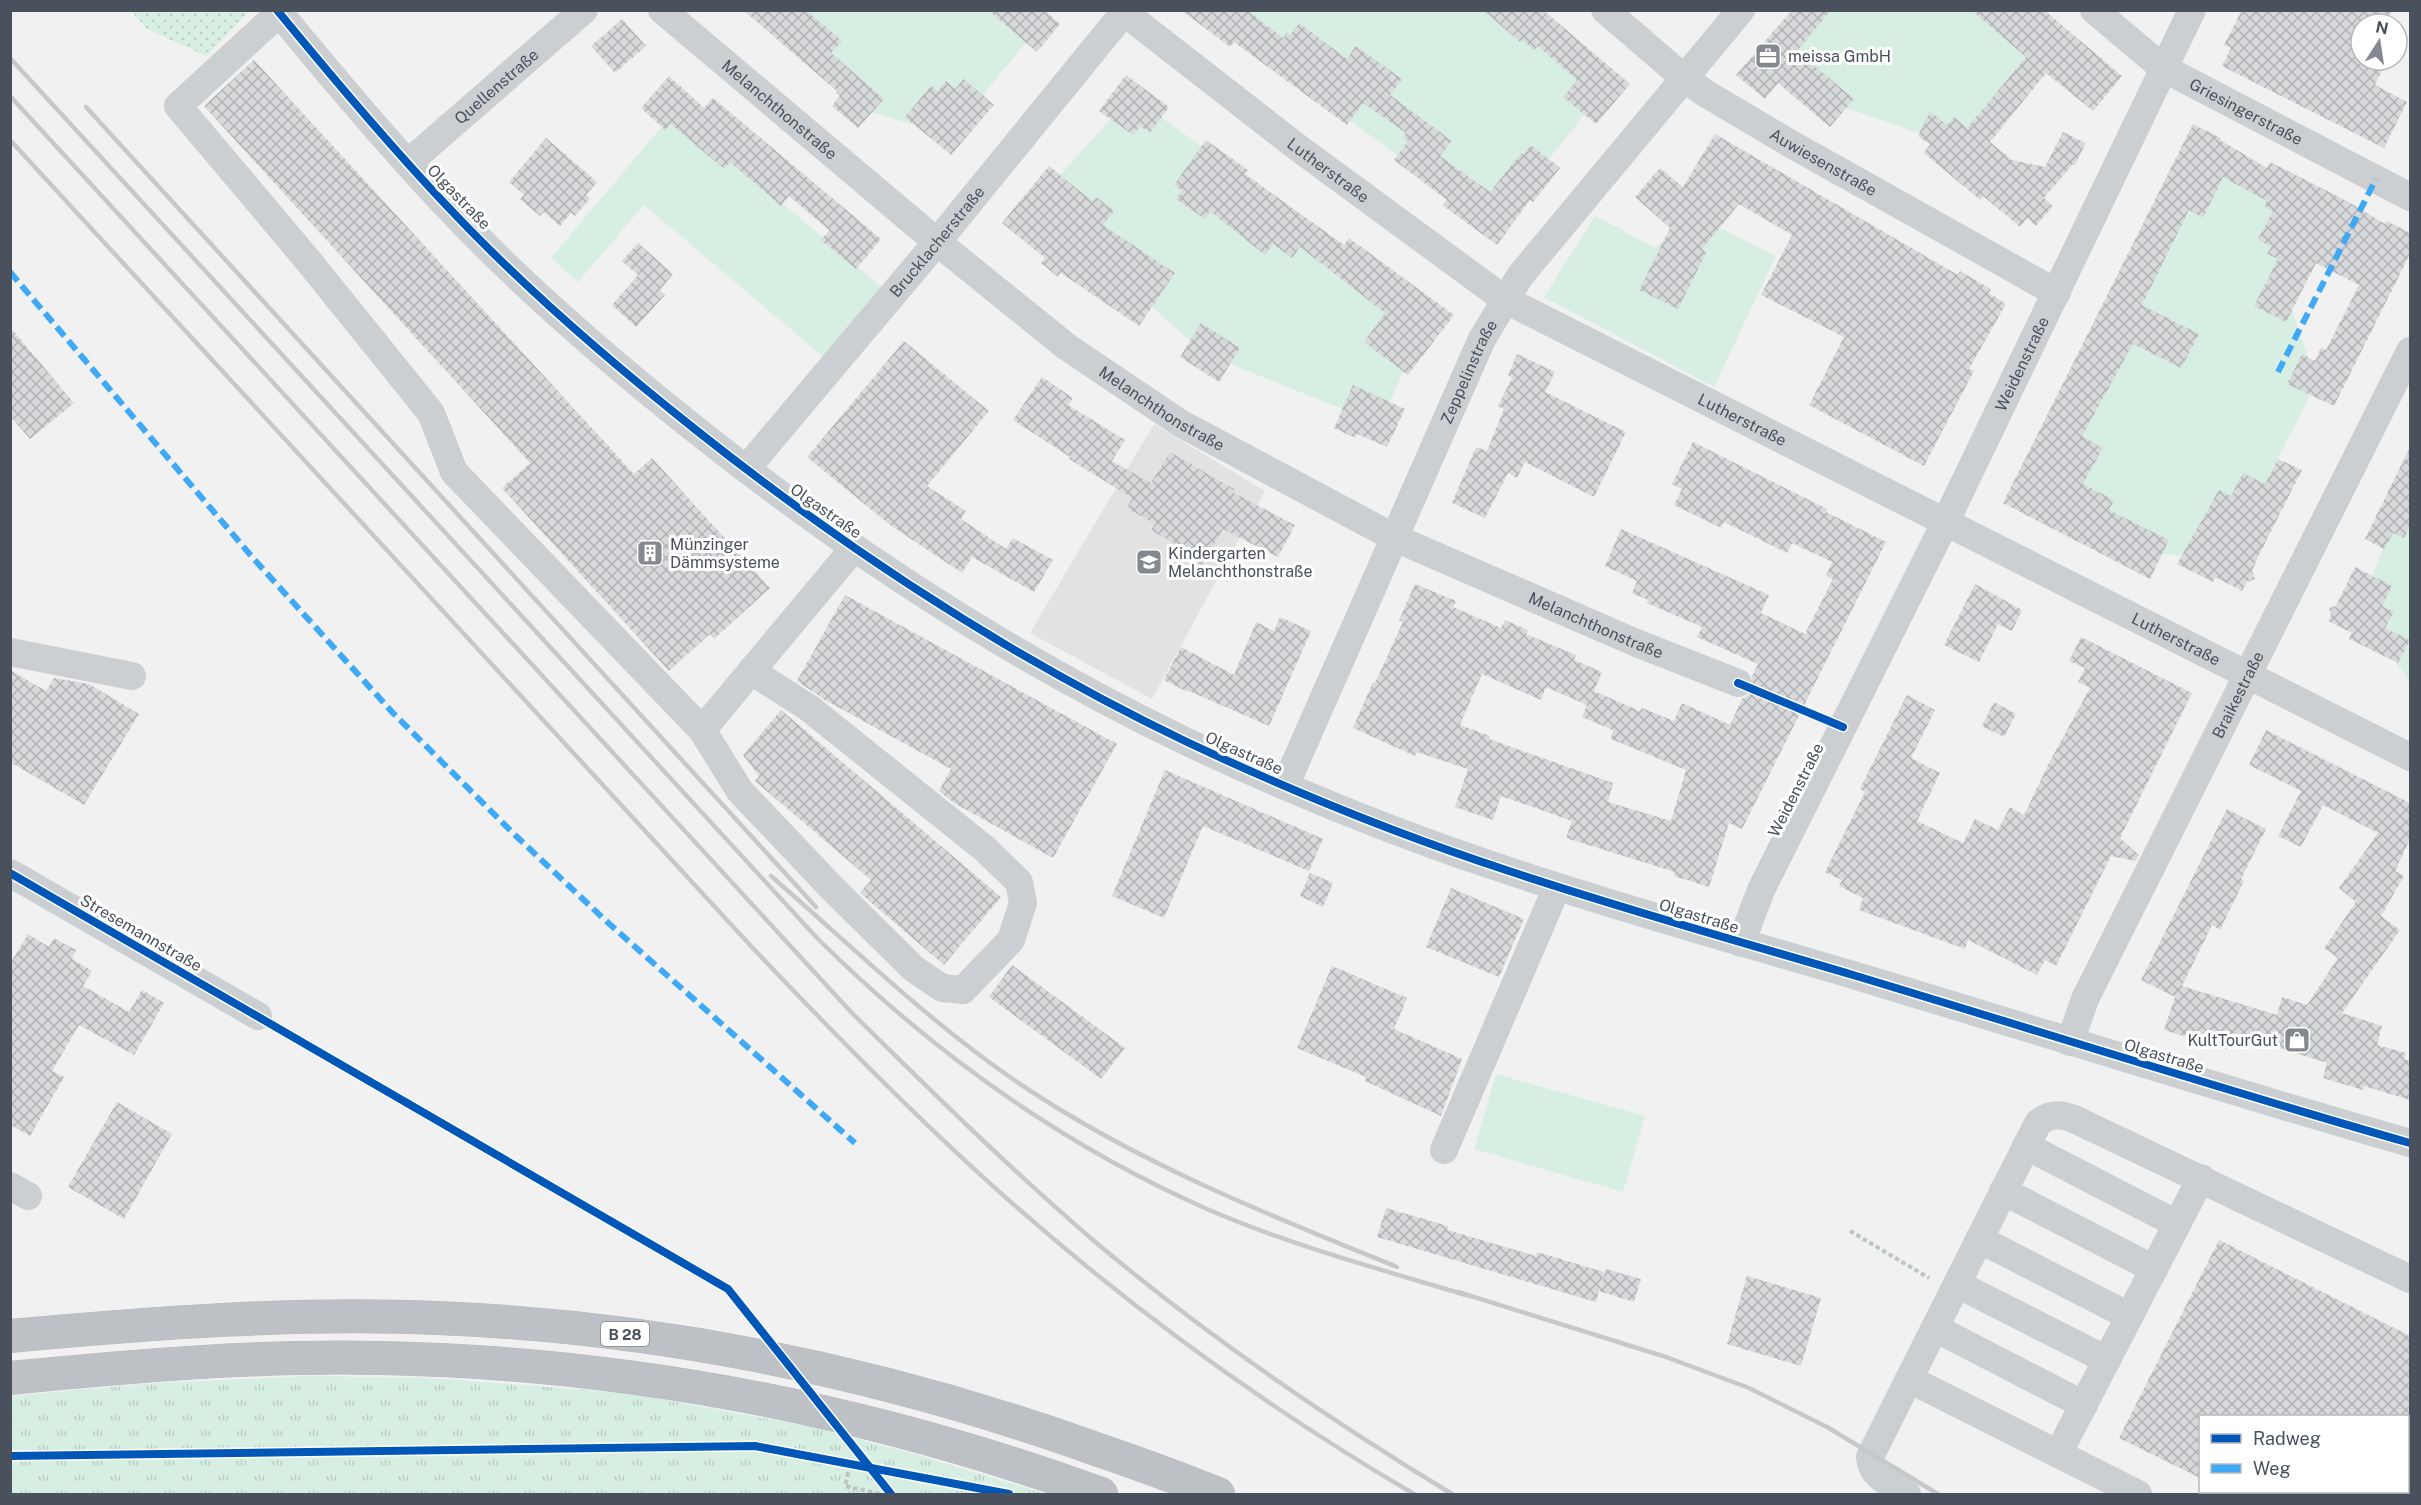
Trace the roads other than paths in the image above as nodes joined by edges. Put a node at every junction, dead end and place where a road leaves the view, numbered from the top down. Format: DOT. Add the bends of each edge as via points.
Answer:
graph roads {
  1 [pos="584,10"];
  2 [pos="662,10"];
  3 [pos="1605,10"];
  4 [pos="1741,10"];
  5 [pos="2094,10"];
  6 [pos="2192,10"];
  7 [pos="1124,11"];
  8 [pos="278,12"];
  9 [pos="2163,68"];
  10 [pos="1684,78"];
  11 [pos="408,163"];
  12 [pos="2410,197"];
  13 [pos="937,242"];
  14 [pos="2057,293"];
  15 [pos="1504,299"];
  16 [pos="2410,351"];
  17 [pos="746,469"];
  18 [pos="1945,523"];
  19 [pos="1395,538"];
  20 [pos="854,548"];
  21 [pos="10,652"];
  22 [pos="751,671"];
  23 [pos="2248,675"];
  24 [pos="132,676"];
  25 [pos="1738,683"];
  26 [pos="702,730"];
  27 [pos="2410,757"];
  28 [pos="1285,786"];
  29 [pos="10,873"];
  30 [pos="1557,887"];
  31 [pos="1741,943"];
  32 [pos="258,1016"];
  33 [pos="2070,1042"];
  34 [pos="2410,1143"];
  35 [pos="2026,1146"];
  36 [pos="1444,1150"];
  37 [pos="2201,1178"];
  38 [pos="2003,1191"];
  39 [pos="2177,1224"];
  40 [pos="1979,1239"];
  41 [pos="2154,1269"];
  42 [pos="2410,1279"];
  43 [pos="1957,1284"];
  44 [pos="2129,1316"];
  45 [pos="1935,1328"];
  46 [pos="10,1336"];
  47 [pos="2107,1360"];
  48 [pos="10,1378"];
  49 [pos="1909,1379"];
  50 [pos="2084,1405"];
  51 [pos="2058,1454"];
  52 [pos="1101,1494"];
  53 [pos="1218,1494"];
  54 [pos="1906,1494"];
  55 [pos="2138,1494"];
  1 -- 11 [label="street, Quellenstraße"];
  2 -- 13 [label="street, Melanchthonstraße"];
  3 -- 10 [label="street, Auwiesenstraße"];
  4 -- 10 [label="street, Zeppelinstraße"];
  5 -- 9 [label="street, Griesingerstraße"];
  6 -- 9 [label="street, Weidenstraße"];
  7 -- 13 [label="street, Brucklacherstraße"];
  7 -- 15 [label="street, Lutherstraße" via="1297,147"];
  8 -- 11 [label="street, Olgastraße"];
  8 -- 26 [label="street" via="178,106 431,413 454,472"];
  9 -- 12 [label="street, Griesingerstraße"];
  9 -- 14 [label="street, Weidenstraße"];
  10 -- 14 [label="street, Auwiesenstraße" via="1791,144"];
  10 -- 15 [label="street, Zeppelinstraße"];
  11 -- 17 [label="street, Olgastraße" via="490,249 571,325"];
  13 -- 17 [label="street, Brucklacherstraße"];
  13 -- 19 [label="street, Melanchthonstraße" via="1067,347 1180,423"];
  14 -- 18 [label="street, Weidenstraße"];
  15 -- 18 [label="street, Lutherstraße"];
  15 -- 19 [label="street, Zeppelinstraße" via="1482,339"];
  16 -- 23 [label="street, Braikestraße"];
  17 -- 20 [label="street, Olgastraße"];
  18 -- 23 [label="street, Lutherstraße"];
  18 -- 31 [label="street, Weidenstraße" via="1761,890"];
  19 -- 25 [label="street, Melanchthonstraße"];
  19 -- 28 [label="street, Zeppelinstraße"];
  20 -- 22 [label="street"];
  20 -- 28 [label="street, Olgastraße" via="979,629 1107,700"];
  21 -- 24 [label="street"];
  22 -- 26 [label="street"];
  22 -- 26 [label="street" via="809,708 985,849 1019,882 1023,903 1011,940 963,990 942,988 914,969 740,791"];
  23 -- 27 [label="street, Lutherstraße"];
  23 -- 33 [label="street, Braikestraße" via="2085,999"];
  28 -- 30 [label="street, Olgastraße" via="1418,839"];
  29 -- 32 [label="street, Stresemannstraße"];
  30 -- 31 [label="street, Olgastraße"];
  30 -- 36 [label="street"];
  31 -- 33 [label="street, Olgastraße"];
  33 -- 34 [label="street, Olgastraße"];
  35 -- 37 [label="street" via="2038,1123 2046,1117 2064,1116"];
  35 -- 38 [label="street"];
  35 -- 39 [label="street"];
  37 -- 39 [label="street"];
  37 -- 42 [label="street"];
  38 -- 40 [label="street"];
  38 -- 41 [label="street"];
  39 -- 41 [label="street"];
  40 -- 43 [label="street"];
  40 -- 44 [label="street"];
  41 -- 44 [label="street"];
  43 -- 45 [label="street"];
  43 -- 47 [label="street"];
  44 -- 47 [label="street"];
  45 -- 49 [label="street"];
  45 -- 50 [label="street"];
  46 -- 53 [label="highway, B 28" via="225,1320 356,1317 494,1321 640,1336 735,1349 931,1395 1024,1423"];
  47 -- 50 [label="street"];
  48 -- 52 [label="highway" via="300,1358 546,1367 704,1388 813,1408 921,1436"];
  49 -- 51 [label="street"];
  49 -- 54 [label="street" via="1870,1456 1875,1473"];
  50 -- 51 [label="street"];
  51 -- 55 [label="street"];
}
